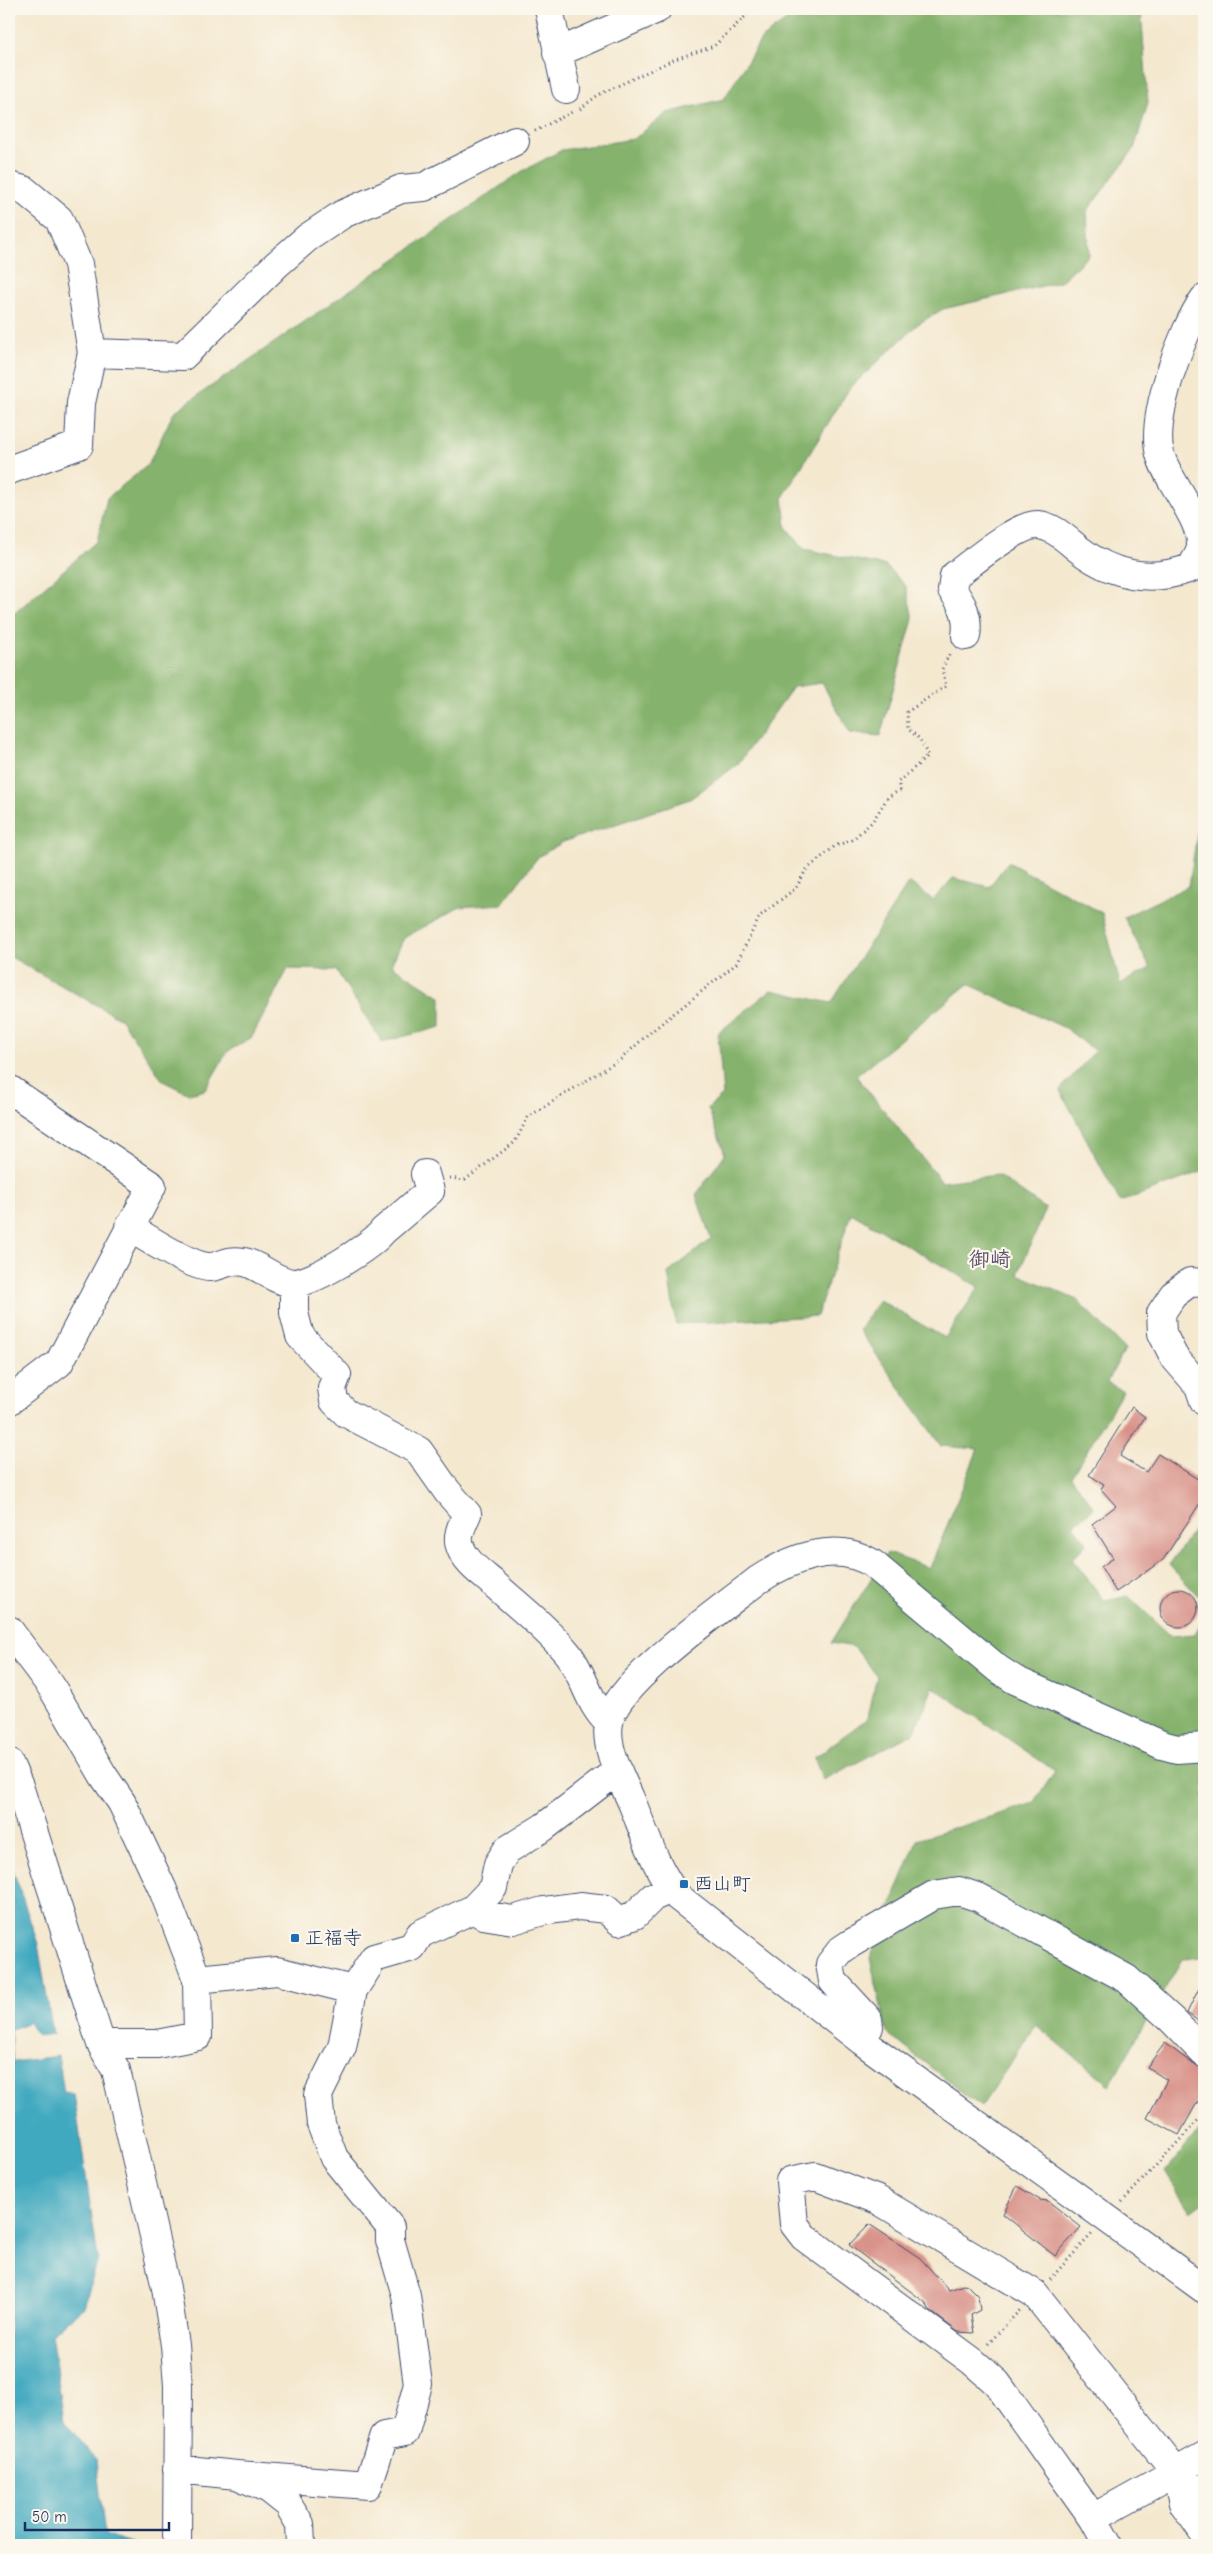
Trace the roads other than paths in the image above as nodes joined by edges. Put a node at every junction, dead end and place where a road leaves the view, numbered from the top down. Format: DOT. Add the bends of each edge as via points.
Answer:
graph roads {
  1 [pos="549,9"];
  2 [pos="642,12"];
  3 [pos="557,53"];
  4 [pos="566,89"];
  5 [pos="514,141"];
  6 [pos="9,186"];
  7 [pos="1204,299"];
  8 [pos="92,353"];
  9 [pos="9,470"];
  10 [pos="966,636"];
  11 [pos="9,1088"];
  12 [pos="425,1174"];
  13 [pos="129,1227"];
  14 [pos="1204,1283"];
  15 [pos="294,1284"];
  16 [pos="9,1401"];
  17 [pos="1204,1401"];
  18 [pos="9,1630"];
  19 [pos="609,1723"];
  20 [pos="1204,1747"];
  21 [pos="9,1763"];
  22 [pos="618,1770"];
  23 [pos="671,1889"];
  24 [pos="473,1909"];
  25 [pos="197,1979"];
  26 [pos="353,1990"];
  27 [pos="862,2041"];
  28 [pos="101,2044"];
  29 [pos="1204,2054"];
  30 [pos="1204,2289"];
  31 [pos="1204,2456"];
  32 [pos="177,2469"];
  33 [pos="1176,2472"];
  34 [pos="237,2475"];
  35 [pos="1204,2495"];
  36 [pos="1093,2518"];
  37 [pos="1204,2533"];
  38 [pos="177,2545"];
  39 [pos="301,2545"];
  40 [pos="1108,2545"];
  1 -- 3 [label="street"];
  2 -- 3 [label="street"];
  3 -- 4 [label="street"];
  5 -- 8 [label="street" via="424,187 401,188 343,214 276,264 183,356"];
  6 -- 8 [label="street" via="24,190 59,219 78,264"];
  7 -- 10 [label="street" via="1180,344 1157,437 1160,455 1199,532 1201,549 1191,568 1173,574 1130,575 1095,562 1058,532 1038,525 1020,529 954,576 952,590 963,604 968,624"];
  8 -- 9 [label="street" via="81,402 80,445"];
  11 -- 13 [label="street" via="152,1186"];
  12 -- 15 [label="street" via="430,1192 377,1239 317,1276"];
  13 -- 15 [label="street" via="172,1254 210,1267 228,1260 246,1263 269,1276"];
  13 -- 16 [label="street" via="59,1363"];
  14 -- 17 [label="street" via="1190,1282 1173,1295 1162,1313 1162,1332 1174,1357 1199,1386"];
  15 -- 19 [label="street" via="294,1313 300,1336 337,1376 332,1388 334,1401 346,1413 419,1451 446,1491 467,1514 460,1529 459,1546 471,1564 569,1655 597,1712"];
  18 -- 25 [label="street" via="51,1686 122,1803 163,1890"];
  19 -- 20 [label="street" via="619,1699 637,1677 758,1580 795,1560 839,1552 854,1554 873,1564 1015,1680 1162,1745 1177,1749"];
  19 -- 22 [label="street" via="610,1747"];
  21 -- 28 [label="street"];
  22 -- 23 [label="street"];
  22 -- 24 [label="street" via="544,1827 506,1850 498,1864 493,1888"];
  23 -- 24 [label="street" via="653,1897 634,1915 618,1921 606,1909 580,1906 543,1911 513,1920 483,1915"];
  23 -- 27 [label="street" via="688,1907"];
  24 -- 26 [label="street" via="420,1934 412,1947 374,1958"];
  25 -- 26 [label="street" via="277,1971"];
  25 -- 28 [label="street" via="198,2036 158,2044"];
  26 -- 34 [label="street" via="342,2047 318,2095 321,2124 334,2158 390,2227 390,2240 406,2295 418,2384 405,2432 384,2436 368,2485"];
  27 -- 29 [label="street" via="869,2027 868,2019 833,1982 830,1964 835,1956 934,1895 959,1891 980,1898 1127,1979"];
  27 -- 30 [label="street"];
  28 -- 32 [label="street" via="116,2070 166,2288 178,2386"];
  31 -- 33 [label="street"];
  32 -- 34 [label="street"];
  32 -- 38 [label="street"];
  33 -- 35 [label="street"];
  33 -- 36 [label="street"];
  33 -- 36 [label="street" via="1035,2294 878,2200 815,2176 790,2181 794,2224 804,2237 997,2383"];
  33 -- 37 [label="street" via="1183,2504"];
  34 -- 39 [label="street" via="269,2489 288,2504 300,2524"];
  36 -- 40 [label="street"];
}
